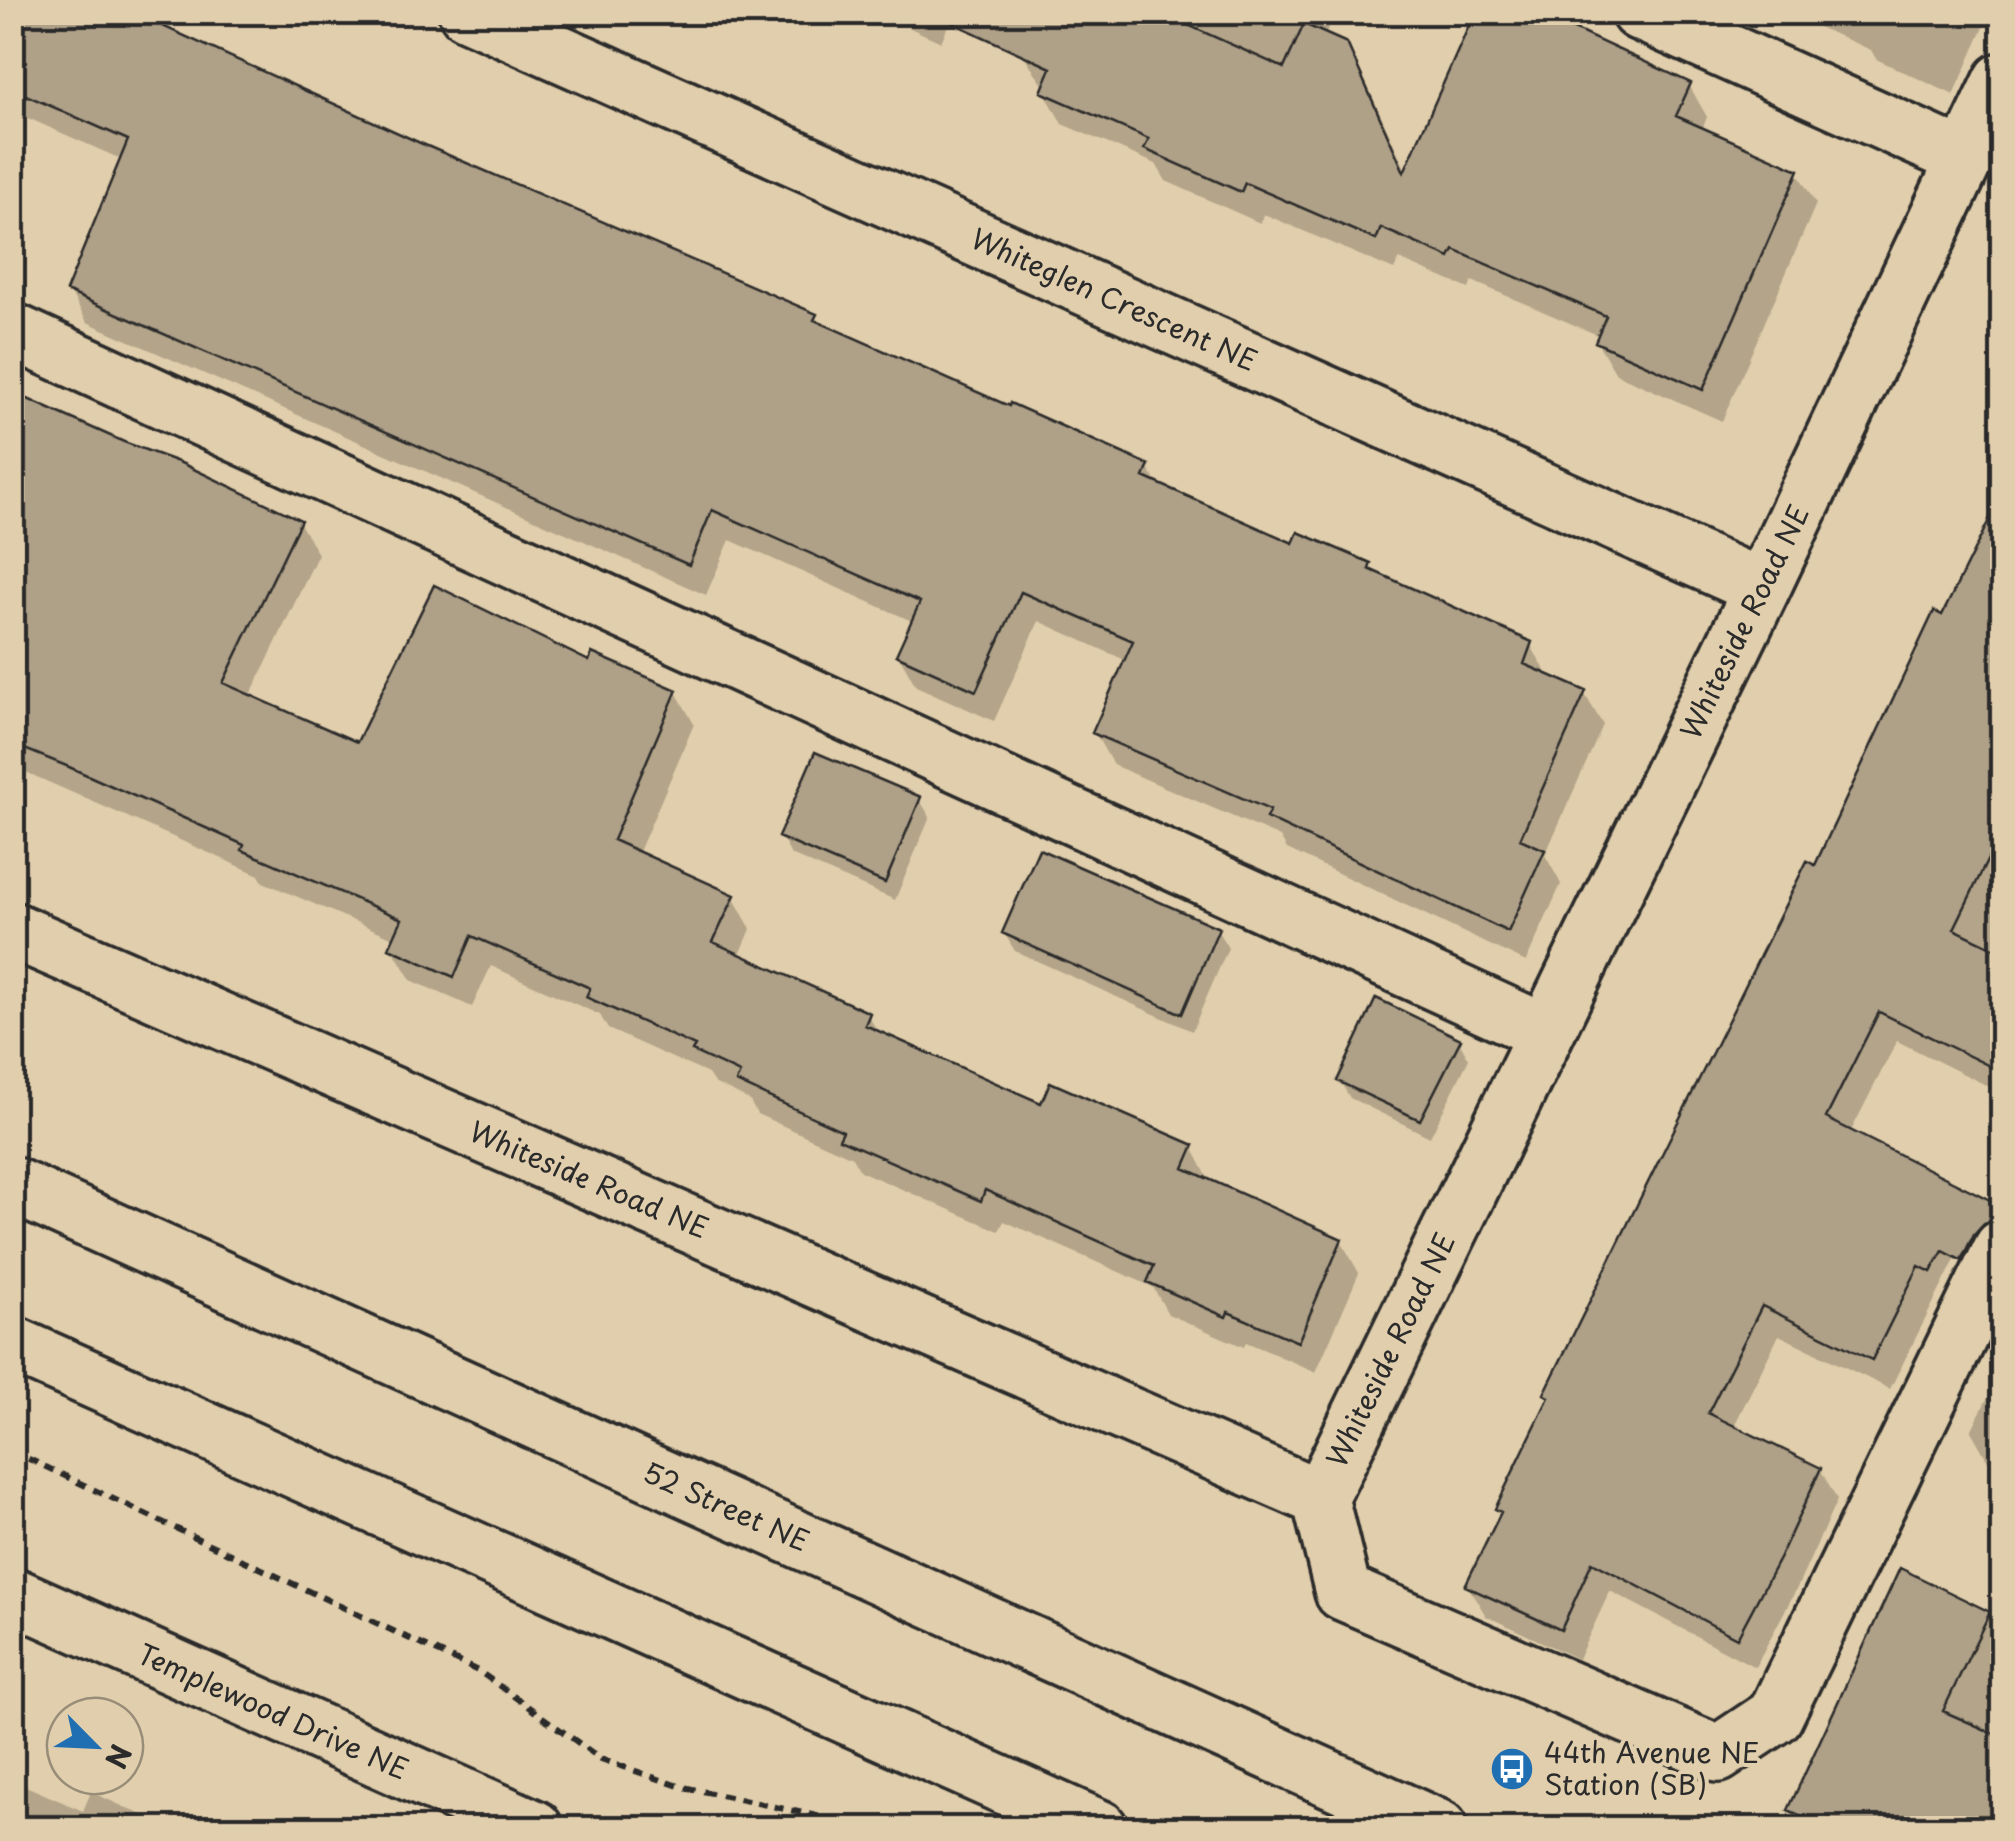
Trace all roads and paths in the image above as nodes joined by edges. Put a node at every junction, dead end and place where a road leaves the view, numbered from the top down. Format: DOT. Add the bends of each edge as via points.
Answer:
graph roads {
  1 [pos="466,12"];
  2 [pos="1639,12"];
  3 [pos="2002,81"];
  4 [pos="1966,158"];
  5 [pos="12,330"];
  6 [pos="1762,588"];
  7 [pos="12,930"];
  8 [pos="1544,1032"];
  9 [pos="12,1184"];
  10 [pos="2002,1248"];
  11 [pos="12,1344"];
  12 [pos="12,1452"];
  13 [pos="1320,1498"];
  14 [pos="12,1595"];
  15 [pos="533,1828"];
  16 [pos="872,1828"];
  17 [pos="1099,1828"];
  18 [pos="1439,1828"];
  1 -- 6 [label="street, Whiteglen Crescent NE"];
  2 -- 4 [label="street"];
  3 -- 4 [label="street, Whiteside Road NE"];
  4 -- 6 [label="street, Whiteside Road NE"];
  5 -- 8 [label="street"];
  6 -- 8 [label="street, Whiteside Road NE"];
  7 -- 13 [label="street, Whiteside Road NE"];
  8 -- 13 [label="street, Whiteside Road NE"];
  9 -- 18 [label="street, 52 Street NE"];
  10 -- 13 [label="street" via="1775,1716 1718,1754 1343,1592"];
  11 -- 17 [label="street"];
  12 -- 16 [label="path" via="480,1672 601,1759 678,1786"];
  14 -- 15 [label="street, Templewood Drive NE"];
}
